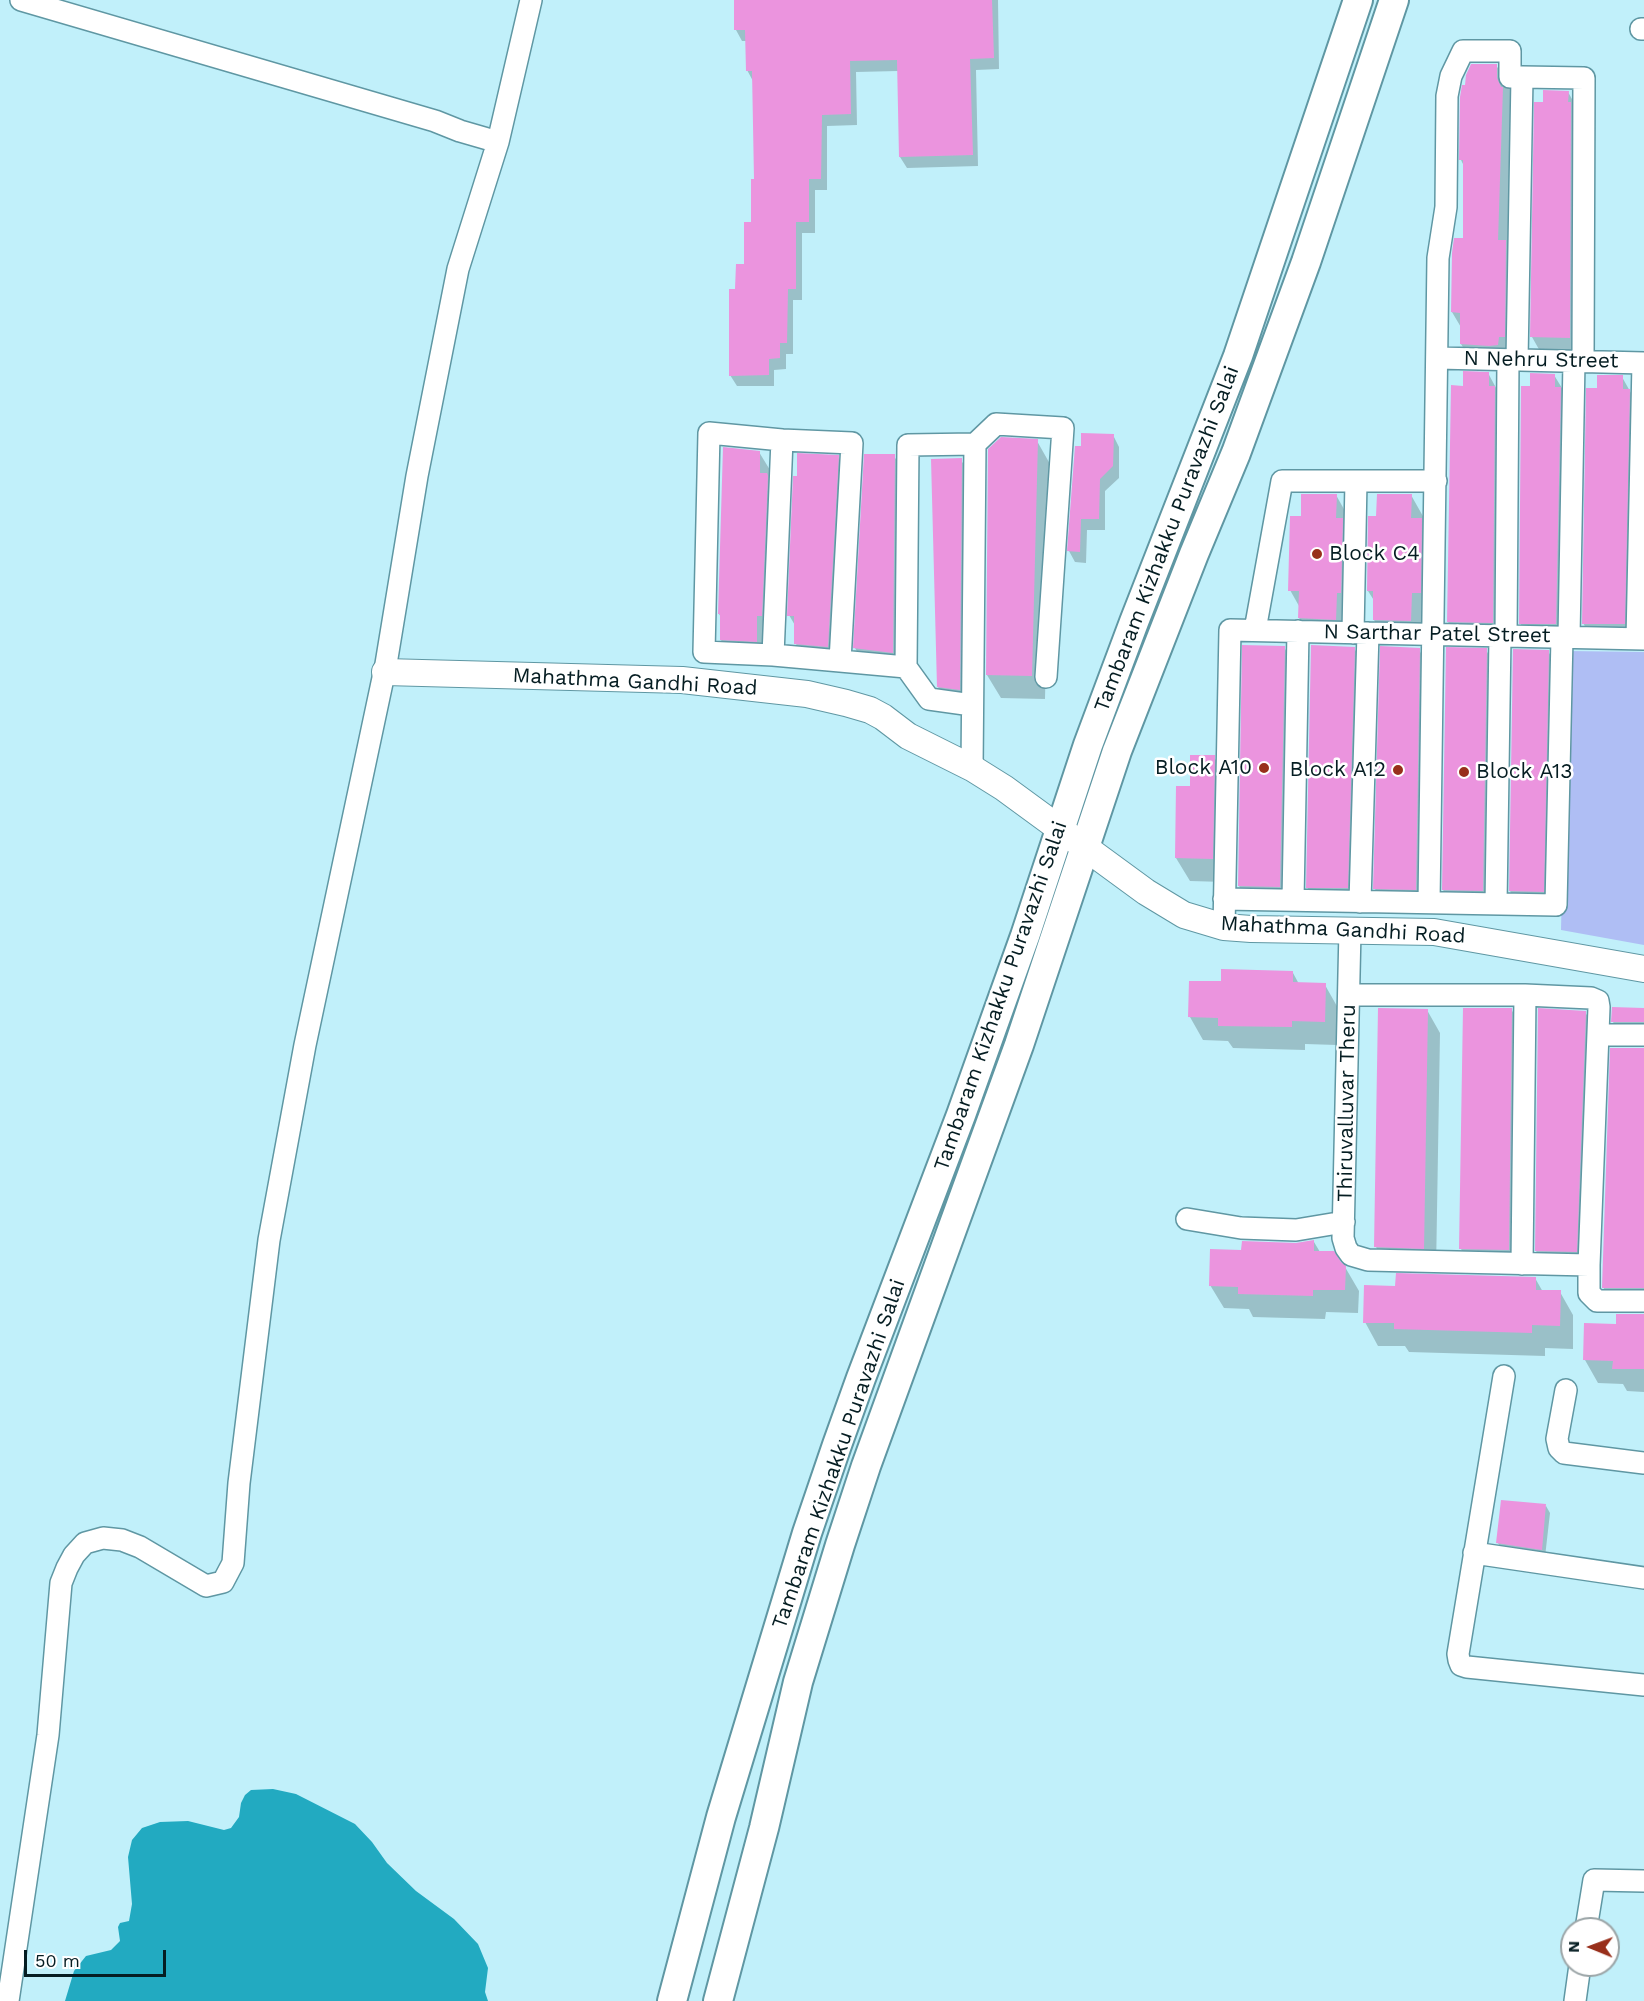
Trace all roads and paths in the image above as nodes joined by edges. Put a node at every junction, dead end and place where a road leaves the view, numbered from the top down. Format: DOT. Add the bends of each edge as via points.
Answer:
graph roads {
  1 [pos="21,0"];
  2 [pos="531,0"];
  3 [pos="1358,0"];
  4 [pos="1394,0"];
  5 [pos="1522,77"];
  6 [pos="498,142"];
  7 [pos="1438,358"];
  8 [pos="1513,360"];
  9 [pos="1579,361"];
  10 [pos="1643,363"];
  11 [pos="782,440"];
  12 [pos="975,444"];
  13 [pos="1356,481"];
  14 [pos="1436,481"];
  15 [pos="1255,630"];
  16 [pos="1298,631"];
  17 [pos="1361,633"];
  18 [pos="1433,634"];
  19 [pos="1503,636"];
  20 [pos="1565,637"];
  21 [pos="1641,639"];
  22 [pos="773,655"];
  23 [pos="840,661"];
  24 [pos="906,667"];
  25 [pos="385,672"];
  26 [pos="1046,676"];
  27 [pos="972,705"];
  28 [pos="972,768"];
  29 [pos="1060,828"];
  30 [pos="1085,847"];
  31 [pos="1224,900"];
  32 [pos="1293,900"];
  33 [pos="1360,902"];
  34 [pos="1429,902"];
  35 [pos="1496,904"];
  36 [pos="1224,927"];
  37 [pos="1350,930"];
  38 [pos="1644,969"];
  39 [pos="1349,995"];
  40 [pos="1525,995"];
  41 [pos="1598,1035"];
  42 [pos="1644,1035"];
  43 [pos="1187,1220"];
  44 [pos="1344,1222"];
  45 [pos="1522,1264"];
  46 [pos="1589,1265"];
  47 [pos="1644,1301"];
  48 [pos="1504,1376"];
  49 [pos="1566,1390"];
  50 [pos="1644,1463"];
  51 [pos="1474,1553"];
  52 [pos="1644,1578"];
  53 [pos="1644,1685"];
  54 [pos="1644,1881"];
  55 [pos="1588,1917"];
  56 [pos="1578,1977"];
  57 [pos="8,2001"];
  58 [pos="672,2001"];
  59 [pos="718,2001"];
  60 [pos="1575,2001"];
  1 -- 6 [label="street"];
  2 -- 6 [label="street"];
  3 -- 29 [label="main road, Tambaram Kizhakku Puravazhi Salai" via="1238,356 1134,622"];
  4 -- 30 [label="main road, Tambaram Kizhakku Puravazhi Salai" via="1267,370 1125,729"];
  5 -- 7 [label="street" via="1510,77 1510,51 1463,51 1451,76 1447,96 1446,207 1438,258"];
  5 -- 8 [label="street"];
  5 -- 9 [label="street" via="1584,78"];
  6 -- 25 [label="street" via="458,269 417,476"];
  7 -- 8 [label="street, N Nehru Street"];
  7 -- 14 [label="street"];
  8 -- 9 [label="street, N Nehru Street"];
  8 -- 19 [label="street"];
  9 -- 10 [label="street, N Nehru Street"];
  9 -- 20 [label="street"];
  10 -- 21 [label="street"];
  11 -- 22 [label="street"];
  11 -- 22 [label="street" via="709,433 704,652"];
  11 -- 23 [label="street" via="852,443"];
  12 -- 24 [label="street" via="908,445"];
  12 -- 26 [label="street" via="996,424 1063,428"];
  12 -- 27 [label="street"];
  13 -- 14 [label="street"];
  13 -- 15 [label="street" via="1282,481"];
  13 -- 17 [label="street"];
  14 -- 18 [label="street"];
  15 -- 16 [label="street, N Sarthar Patel Street"];
  15 -- 31 [label="street, N Sarthar Patel Street" via="1230,630"];
  16 -- 17 [label="street, N Sarthar Patel Street"];
  16 -- 32 [label="street"];
  17 -- 18 [label="street, N Sarthar Patel Street"];
  17 -- 33 [label="street"];
  18 -- 19 [label="street, N Sarthar Patel Street"];
  18 -- 34 [label="street"];
  19 -- 20 [label="street, N Sarthar Patel Street"];
  19 -- 35 [label="street"];
  20 -- 21 [label="street, N Sarthar Patel Street"];
  20 -- 35 [label="street" via="1556,905"];
  22 -- 23 [label="street"];
  23 -- 24 [label="street"];
  24 -- 27 [label="street" via="929,699"];
  25 -- 28 [label="street, Mahathma Gandhi Road" via="682,680 807,694 870,710 908,736"];
  25 -- 57 [label="street" via="307,1033 269,1240 233,1563 223,1582 206,1586 140,1547 103,1538 85,1543 67,1568 61,1583 48,1735"];
  27 -- 28 [label="street"];
  28 -- 29 [label="street, Mahathma Gandhi Road"];
  29 -- 30 [label="street, Mahathma Gandhi Road"];
  29 -- 58 [label="main road, Tambaram Kizhakku Puravazhi Salai" via="961,1115 807,1533 721,1817"];
  30 -- 36 [label="street, Mahathma Gandhi Road" via="1184,915"];
  30 -- 59 [label="main road, Tambaram Kizhakku Puravazhi Salai" via="1016,1055 840,1545 798,1682"];
  31 -- 32 [label="street"];
  31 -- 36 [label="street"];
  32 -- 33 [label="street"];
  33 -- 34 [label="street"];
  34 -- 35 [label="street"];
  36 -- 37 [label="street, Mahathma Gandhi Road"];
  37 -- 38 [label="street, Mahathma Gandhi Road" via="1434,932"];
  37 -- 39 [label="street, Thiruvalluvar Theru"];
  39 -- 40 [label="street"];
  39 -- 44 [label="street, Thiruvalluvar Theru"];
  40 -- 41 [label="street" via="1598,1001"];
  40 -- 45 [label="street"];
  41 -- 42 [label="street"];
  41 -- 46 [label="street"];
  43 -- 44 [label="street" via="1241,1228 1296,1230"];
  44 -- 45 [label="street, Thiruvalluvar Theru" via="1346,1248 1351,1255 1368,1260"];
  45 -- 46 [label="street"];
  46 -- 47 [label="street" via="1589,1293 1597,1301"];
  48 -- 51 [label="street"];
  49 -- 50 [label="street" via="1557,1439 1564,1453"];
  51 -- 52 [label="street"];
  51 -- 53 [label="street" via="1458,1654 1461,1665"];
  54 -- 55 [label="street" via="1594,1881"];
  56 -- 60 [label="street"];
}
